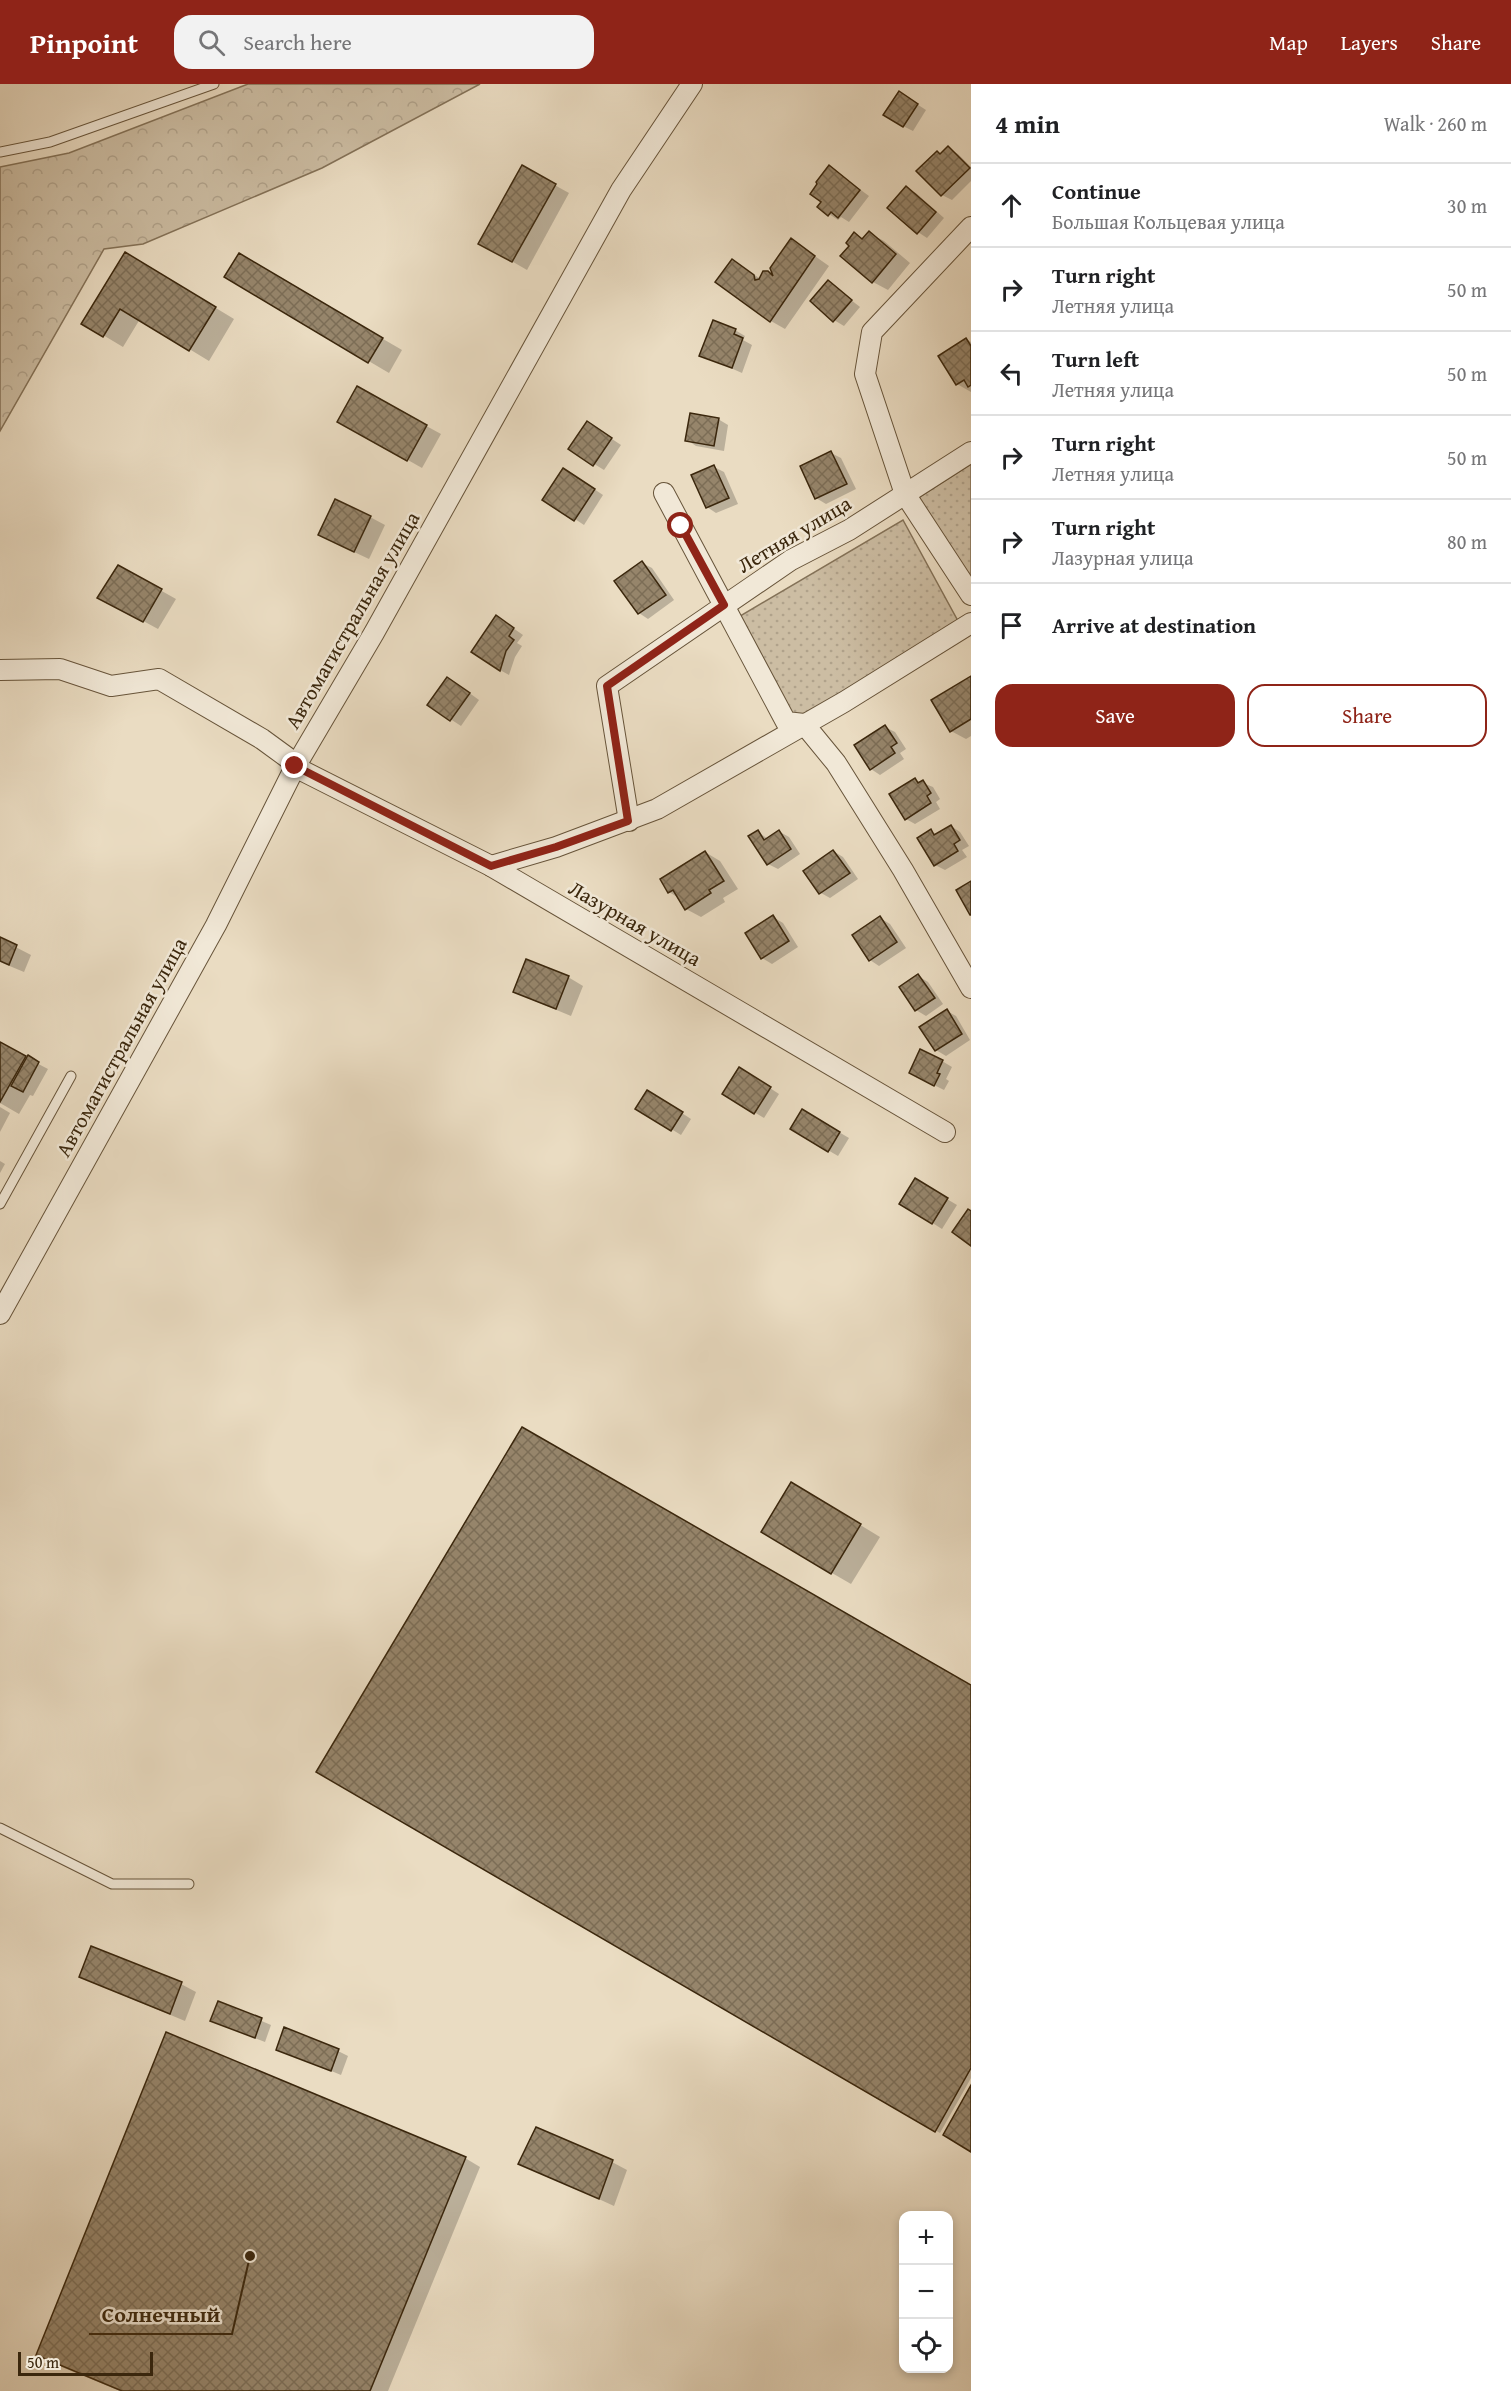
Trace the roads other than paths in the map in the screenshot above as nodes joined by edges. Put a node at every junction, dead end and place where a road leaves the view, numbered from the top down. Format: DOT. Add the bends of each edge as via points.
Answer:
graph roads {
  1 [pos="213,84"];
  2 [pos="692,84"];
  3 [pos="0,152"];
  4 [pos="971,227"];
  5 [pos="971,452"];
  6 [pos="664,493"];
  7 [pos="905,494"];
  8 [pos="971,595"];
  9 [pos="724,605"];
  10 [pos="971,623"];
  11 [pos="0,670"];
  12 [pos="804,724"];
  13 [pos="295,766"];
  14 [pos="628,821"];
  15 [pos="491,866"];
  16 [pos="971,988"];
  17 [pos="71,1076"];
  18 [pos="945,1132"];
  19 [pos="0,1204"];
  20 [pos="0,1314"];
  21 [pos="0,1828"];
  22 [pos="189,1884"];
  1 -- 3 [label="lane" via="50,142"];
  2 -- 13 [label="street, Автомагистральная улица" via="621,190 374,633"];
  4 -- 7 [label="street" via="872,333 865,374"];
  5 -- 7 [label="street, Летняя улица"];
  6 -- 9 [label="street"];
  7 -- 8 [label="street"];
  7 -- 9 [label="street, Летняя улица" via="849,530 791,560"];
  9 -- 12 [label="street" via="786,722"];
  9 -- 14 [label="street, Летняя улица" via="607,686"];
  10 -- 12 [label="street"];
  11 -- 13 [label="street, Лазурная улица" via="60,669 111,686 159,679 262,739"];
  12 -- 14 [label="street" via="657,809"];
  12 -- 16 [label="street" via="842,773"];
  13 -- 15 [label="street, Лазурная улица"];
  13 -- 20 [label="street, Автомагистральная улица" via="216,925"];
  14 -- 15 [label="street"];
  15 -- 18 [label="street, Лазурная улица"];
  17 -- 19 [label="lane"];
  21 -- 22 [label="lane" via="112,1884"];
}
